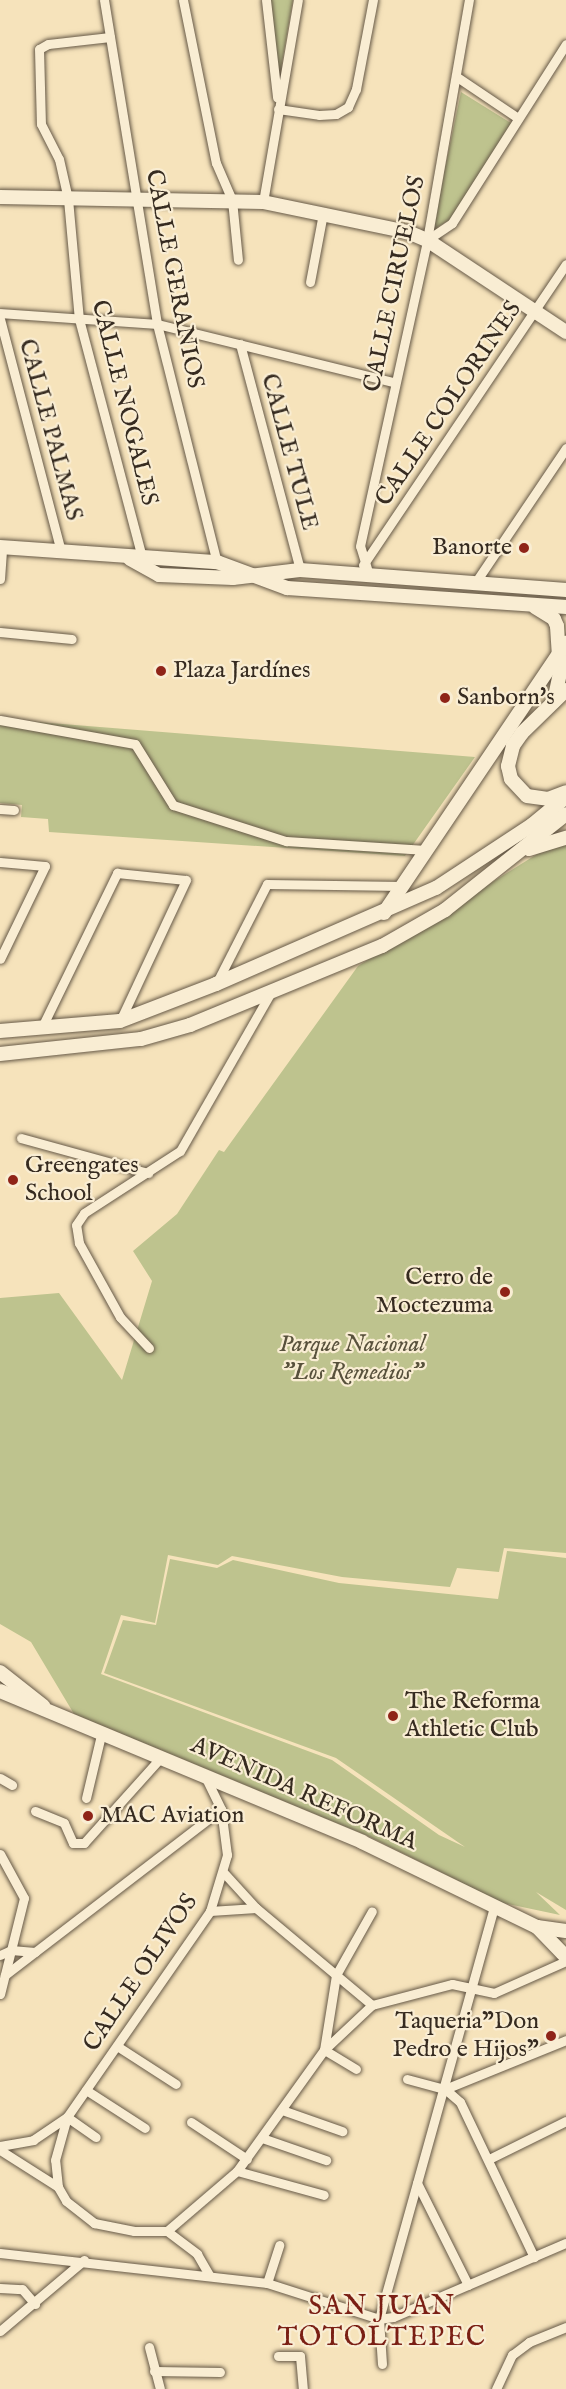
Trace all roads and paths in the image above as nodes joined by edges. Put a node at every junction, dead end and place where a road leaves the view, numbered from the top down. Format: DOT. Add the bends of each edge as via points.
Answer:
graph roads {
  1 [pos="104,0"];
  2 [pos="183,0"];
  3 [pos="266,0"];
  4 [pos="298,0"];
  5 [pos="373,0"];
  6 [pos="469,0"];
  7 [pos="110,37"];
  8 [pos="566,44"];
  9 [pos="457,77"];
  10 [pos="278,109"];
  11 [pos="518,118"];
  12 [pos="0,197"];
  13 [pos="68,199"];
  14 [pos="139,199"];
  15 [pos="232,200"];
  16 [pos="263,202"];
  17 [pos="323,213"];
  18 [pos="426,240"];
  19 [pos="238,260"];
  20 [pos="566,264"];
  21 [pos="309,282"];
  22 [pos="535,310"];
  23 [pos="0,313"];
  24 [pos="79,319"];
  25 [pos="0,320"];
  26 [pos="157,324"];
  27 [pos="566,332"];
  28 [pos="240,344"];
  29 [pos="393,382"];
  30 [pos="566,448"];
  31 [pos="1,547"];
  32 [pos="62,552"];
  33 [pos="139,561"];
  34 [pos="217,562"];
  35 [pos="300,570"];
  36 [pos="366,570"];
  37 [pos="254,575"];
  38 [pos="0,579"];
  39 [pos="476,583"];
  40 [pos="566,590"];
  41 [pos="531,605"];
  42 [pos="566,607"];
  43 [pos="0,632"];
  44 [pos="72,639"];
  45 [pos="562,648"];
  46 [pos="566,690"];
  47 [pos="553,703"];
  48 [pos="0,720"];
  49 [pos="566,792"];
  50 [pos="566,797"];
  51 [pos="0,809"];
  52 [pos="14,810"];
  53 [pos="566,814"];
  54 [pos="566,838"];
  55 [pos="426,850"];
  56 [pos="521,851"];
  57 [pos="0,862"];
  58 [pos="402,886"];
  59 [pos="383,914"];
  60 [pos="0,959"];
  61 [pos="216,984"];
  62 [pos="273,990"];
  63 [pos="120,1021"];
  64 [pos="41,1029"];
  65 [pos="0,1030"];
  66 [pos="0,1054"];
  67 [pos="21,1138"];
  68 [pos="148,1173"];
  69 [pos="149,1348"];
  70 [pos="0,1672"];
  71 [pos="0,1691"];
  72 [pos="49,1712"];
  73 [pos="102,1731"];
  74 [pos="162,1756"];
  75 [pos="204,1774"];
  76 [pos="0,1778"];
  77 [pos="12,1785"];
  78 [pos="86,1798"];
  79 [pos="220,1809"];
  80 [pos="35,1811"];
  81 [pos="0,1854"];
  82 [pos="224,1873"];
  83 [pos="494,1906"];
  84 [pos="256,1908"];
  85 [pos="210,1911"];
  86 [pos="372,1911"];
  87 [pos="537,1927"];
  88 [pos="566,1931"];
  89 [pos="11,1950"];
  90 [pos="35,1952"];
  91 [pos="0,1955"];
  92 [pos="566,1959"];
  93 [pos="336,1975"];
  94 [pos="5,1976"];
  95 [pos="469,1988"];
  96 [pos="0,1994"];
  97 [pos="372,2005"];
  98 [pos="566,2040"];
  99 [pos="117,2046"];
  100 [pos="324,2050"];
  101 [pos="356,2069"];
  102 [pos="407,2079"];
  103 [pos="176,2084"];
  104 [pos="445,2089"];
  105 [pos="86,2090"];
  106 [pos="282,2110"];
  107 [pos="67,2117"];
  108 [pos="566,2121"];
  109 [pos="191,2122"];
  110 [pos="145,2128"];
  111 [pos="342,2131"];
  112 [pos="96,2137"];
  113 [pos="262,2138"];
  114 [pos="0,2148"];
  115 [pos="248,2159"];
  116 [pos="489,2159"];
  117 [pos="326,2160"];
  118 [pos="237,2171"];
  119 [pos="417,2183"];
  120 [pos="58,2187"];
  121 [pos="324,2195"];
  122 [pos="167,2231"];
  123 [pos="566,2243"];
  124 [pos="279,2245"];
  125 [pos="0,2253"];
  126 [pos="534,2257"];
  127 [pos="84,2260"];
  128 [pos="209,2275"];
  129 [pos="267,2283"];
  130 [pos="468,2284"];
  131 [pos="0,2288"];
  132 [pos="35,2304"];
  133 [pos="379,2319"];
  134 [pos="566,2327"];
  135 [pos="0,2331"];
  136 [pos="149,2347"];
  137 [pos="278,2356"];
  138 [pos="382,2364"];
  139 [pos="154,2371"];
  140 [pos="219,2372"];
  141 [pos="160,2389"];
  142 [pos="303,2389"];
  143 [pos="496,2389"];
  1 -- 7 [label="street, CALLE GERANIOS"];
  2 -- 15 [label="street" via="216,163"];
  3 -- 10 [label="street"];
  4 -- 10 [label="street"];
  5 -- 10 [label="street" via="356,89 348,107 336,114 319,115"];
  6 -- 9 [label="street, CALLE CIRUELOS"];
  7 -- 13 [label="street, CALLE NOGALES" via="48,44 39,49 41,124 59,159"];
  7 -- 14 [label="street, CALLE GERANIOS"];
  8 -- 11 [label="street"];
  9 -- 11 [label="street"];
  9 -- 18 [label="street, CALLE CIRUELOS"];
  10 -- 16 [label="street"];
  11 -- 18 [label="street" via="452,223"];
  12 -- 13 [label="main road"];
  13 -- 14 [label="main road"];
  13 -- 24 [label="street, CALLE NOGALES"];
  14 -- 15 [label="main road"];
  14 -- 26 [label="street, CALLE GERANIOS"];
  15 -- 16 [label="main road"];
  15 -- 19 [label="street"];
  16 -- 17 [label="main road"];
  17 -- 18 [label="main road" via="408,232"];
  17 -- 21 [label="street"];
  18 -- 22 [label="main road"];
  18 -- 29 [label="street, CALLE CIRUELOS"];
  20 -- 22 [label="street, CALLE COLORINES"];
  22 -- 27 [label="main road"];
  22 -- 36 [label="street, CALLE COLORINES"];
  23 -- 24 [label="street"];
  24 -- 26 [label="street"];
  24 -- 33 [label="street, CALLE NOGALES"];
  25 -- 32 [label="street, CALLE PALMAS"];
  26 -- 28 [label="street"];
  26 -- 34 [label="street, CALLE GERANIOS"];
  28 -- 29 [label="street"];
  28 -- 35 [label="street, CALLE TULE"];
  29 -- 36 [label="street, CALLE CIRUELOS" via="360,546"];
  30 -- 39 [label="street"];
  31 -- 32 [label="main road"];
  31 -- 38 [label="street"];
  32 -- 33 [label="main road"];
  33 -- 34 [label="main road"];
  33 -- 37 [label="main road" via="170,576"];
  34 -- 37 [label="main road"];
  35 -- 36 [label="main road"];
  35 -- 37 [label="main road"];
  36 -- 39 [label="main road"];
  37 -- 41 [label="main road" via="287,588"];
  39 -- 40 [label="main road"];
  41 -- 42 [label="main road"];
  41 -- 45 [label="main road" via="554,619"];
  43 -- 44 [label="street"];
  45 -- 47 [label="main road"];
  45 -- 55 [label="main road"];
  46 -- 47 [label="main road"];
  47 -- 49 [label="main road" via="522,733 513,746 508,766 511,778 527,796 548,799"];
  48 -- 55 [label="street" via="135,744 173,805 286,841"];
  50 -- 59 [label="main road" via="482,861"];
  51 -- 52 [label="street"];
  53 -- 56 [label="main road"];
  54 -- 56 [label="main road"];
  55 -- 58 [label="main road"];
  56 -- 62 [label="main road" via="445,910 382,946"];
  57 -- 60 [label="street" via="45,866"];
  58 -- 59 [label="main road"];
  58 -- 61 [label="street" via="267,884"];
  59 -- 61 [label="main road"];
  61 -- 63 [label="main road"];
  62 -- 66 [label="main road" via="190,1025 141,1039"];
  62 -- 68 [label="street" via="180,1151"];
  63 -- 64 [label="main road"];
  63 -- 64 [label="street" via="186,880 117,873"];
  64 -- 65 [label="main road"];
  67 -- 68 [label="street"];
  68 -- 69 [label="street" via="84,1213 76,1225 79,1243 120,1317"];
  70 -- 72 [label="main road, AVENIDA REFORMA"];
  71 -- 72 [label="main road, AVENIDA REFORMA"];
  72 -- 73 [label="main road, AVENIDA REFORMA"];
  73 -- 74 [label="main road, AVENIDA REFORMA"];
  73 -- 78 [label="street"];
  74 -- 75 [label="main road, AVENIDA REFORMA"];
  74 -- 80 [label="street" via="84,1843 73,1843 64,1822"];
  75 -- 79 [label="street, CALLE OLIVOS"];
  75 -- 83 [label="main road, AVENIDA REFORMA" via="362,1842"];
  76 -- 77 [label="street"];
  79 -- 82 [label="street, CALLE OLIVOS" via="226,1838"];
  79 -- 90 [label="street"];
  81 -- 89 [label="street" via="24,1898"];
  82 -- 84 [label="street"];
  82 -- 85 [label="street, CALLE OLIVOS"];
  83 -- 87 [label="main road, AVENIDA REFORMA"];
  83 -- 95 [label="street"];
  84 -- 85 [label="street"];
  84 -- 93 [label="street"];
  85 -- 99 [label="street, CALLE OLIVOS"];
  86 -- 93 [label="street"];
  87 -- 88 [label="main road, AVENIDA REFORMA"];
  87 -- 92 [label="main road, AVENIDA REFORMA"];
  89 -- 90 [label="street"];
  89 -- 91 [label="street"];
  89 -- 94 [label="street"];
  90 -- 94 [label="street"];
  92 -- 95 [label="street" via="494,1993"];
  93 -- 97 [label="street"];
  93 -- 100 [label="street"];
  94 -- 96 [label="street"];
  95 -- 97 [label="street" via="452,1984 433,1987"];
  95 -- 104 [label="street"];
  97 -- 100 [label="street"];
  98 -- 104 [label="street"];
  99 -- 103 [label="street"];
  99 -- 105 [label="street, CALLE OLIVOS"];
  100 -- 101 [label="street"];
  100 -- 106 [label="street"];
  102 -- 104 [label="street"];
  104 -- 116 [label="street" via="460,2102"];
  104 -- 119 [label="street"];
  105 -- 107 [label="street, CALLE OLIVOS"];
  105 -- 110 [label="street"];
  106 -- 111 [label="street"];
  106 -- 113 [label="street"];
  107 -- 112 [label="street"];
  107 -- 114 [label="street, CALLE OLIVOS" via="33,2140"];
  107 -- 120 [label="street, CALLE OLIVOS" via="55,2160"];
  108 -- 116 [label="street"];
  109 -- 115 [label="street"];
  113 -- 115 [label="street"];
  113 -- 117 [label="street"];
  114 -- 120 [label="street"];
  115 -- 118 [label="street"];
  116 -- 126 [label="street"];
  118 -- 121 [label="street"];
  118 -- 122 [label="street"];
  119 -- 130 [label="street"];
  119 -- 133 [label="street"];
  120 -- 122 [label="street" via="72,2208 94,2223 134,2231"];
  122 -- 128 [label="street" via="202,2259"];
  123 -- 126 [label="street"];
  124 -- 129 [label="street"];
  125 -- 127 [label="street"];
  126 -- 130 [label="street"];
  127 -- 128 [label="street"];
  127 -- 132 [label="street"];
  128 -- 129 [label="street"];
  129 -- 133 [label="street"];
  130 -- 133 [label="street" via="393,2317"];
  131 -- 132 [label="street" via="22,2289"];
  132 -- 135 [label="street"];
  133 -- 138 [label="street"];
  134 -- 143 [label="street" via="529,2342 512,2355"];
  136 -- 139 [label="street"];
  137 -- 142 [label="street" via="300,2356"];
  139 -- 140 [label="street"];
  139 -- 141 [label="street"];
}
